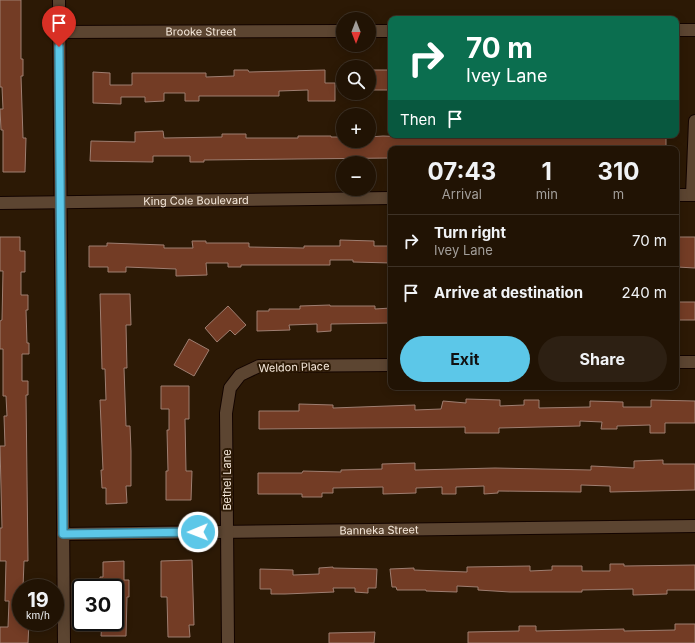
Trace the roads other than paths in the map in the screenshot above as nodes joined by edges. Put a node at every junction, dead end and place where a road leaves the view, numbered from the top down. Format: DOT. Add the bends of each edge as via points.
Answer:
graph roads {
  1 [pos="59,0"];
  2 [pos="679,30"];
  3 [pos="695,30"];
  4 [pos="336,31"];
  5 [pos="376,31"];
  6 [pos="388,31"];
  7 [pos="59,32"];
  8 [pos="695,122"];
  9 [pos="679,195"];
  10 [pos="694,195"];
  11 [pos="388,198"];
  12 [pos="61,202"];
  13 [pos="0,203"];
  14 [pos="679,362"];
  15 [pos="695,362"];
  16 [pos="388,365"];
  17 [pos="226,413"];
  18 [pos="695,526"];
  19 [pos="227,532"];
  20 [pos="63,534"];
  21 [pos="64,643"];
  22 [pos="228,643"];
  1 -- 7 [label="street"];
  2 -- 3 [label="street"];
  4 -- 7 [label="street, Brooke Street"];
  5 -- 6 [label="street"];
  7 -- 12 [label="street"];
  8 -- 10 [label="street"];
  9 -- 10 [label="street"];
  11 -- 12 [label="street, King Cole Boulevard"];
  12 -- 13 [label="street, King Cole Boulevard"];
  12 -- 20 [label="street"];
  14 -- 15 [label="street"];
  16 -- 17 [label="street, Weldon Place" via="259,366 240,374 230,388"];
  17 -- 19 [label="street, Bethel Lane"];
  18 -- 19 [label="street, Banneka Street"];
  19 -- 20 [label="street, Banneka Street"];
  19 -- 22 [label="street, Bethel Lane"];
  20 -- 21 [label="street"];
}
